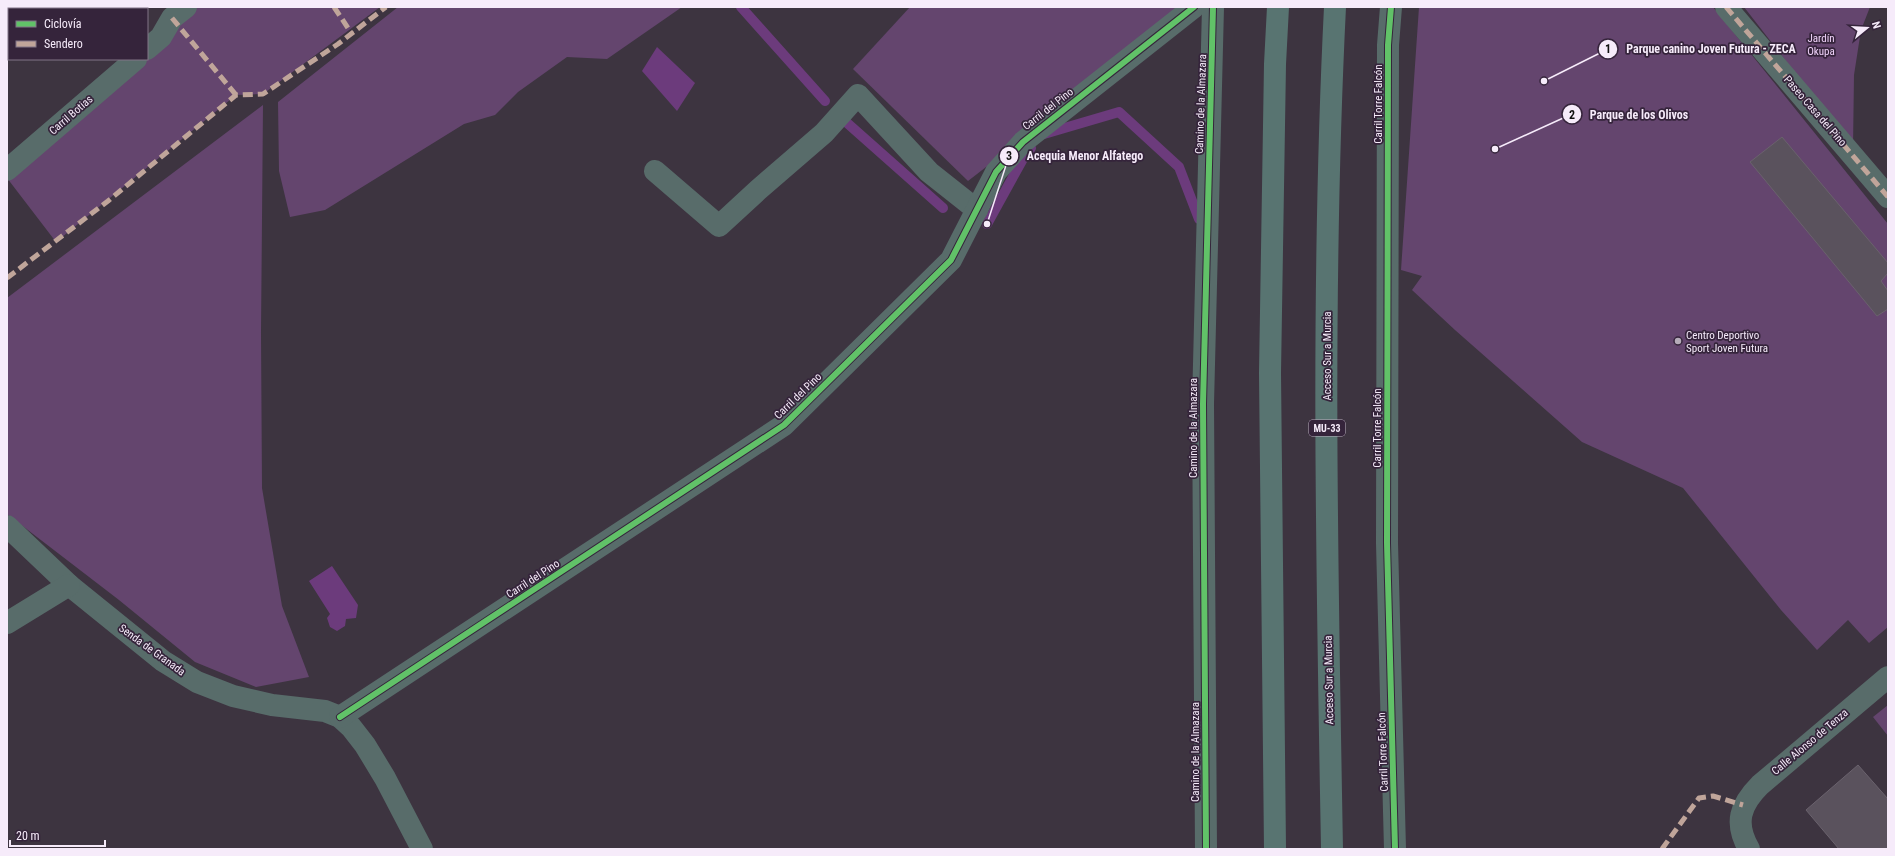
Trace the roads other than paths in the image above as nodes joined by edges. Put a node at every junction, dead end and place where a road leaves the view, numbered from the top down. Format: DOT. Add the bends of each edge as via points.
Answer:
graph roads {
  1 [pos="186,7"];
  2 [pos="1194,7"];
  3 [pos="1213,7"];
  4 [pos="1278,7"];
  5 [pos="1335,7"];
  6 [pos="1391,7"];
  7 [pos="1726,7"];
  8 [pos="148,49"];
  9 [pos="135,60"];
  10 [pos="7,170"];
  11 [pos="655,171"];
  12 [pos="1888,197"];
  13 [pos="977,210"];
  14 [pos="7,526"];
  15 [pos="69,585"];
  16 [pos="7,623"];
  17 [pos="1888,677"];
  18 [pos="340,717"];
  19 [pos="422,849"];
  20 [pos="1206,849"];
  21 [pos="1275,849"];
  22 [pos="1332,849"];
  23 [pos="1395,849"];
  24 [pos="1749,849"];
  1 -- 8 [label="street" via="172,18 161,37"];
  2 -- 13 [label="street, Carril del Pino" via="1023,142 996,172"];
  3 -- 20 [label="street, Camino de la Almazara" via="1203,404"];
  4 -- 21 [label="highway" via="1270,373"];
  5 -- 22 [label="highway, Acceso Sur a Murcia / MU-33" via="1327,233 1326,367"];
  6 -- 23 [label="street, Carril Torre Falcón" via="1388,45 1387,543"];
  7 -- 12 [label="street, Paseo Casa del Pino"];
  9 -- 10 [label="street, Carril Botias"];
  11 -- 13 [label="street" via="720,226 824,133 858,94 929,172"];
  13 -- 18 [label="street, Carril del Pino" via="951,260 784,425"];
  14 -- 15 [label="street, Senda de Granada"];
  15 -- 16 [label="street"];
  15 -- 18 [label="street, Senda de Granada" via="163,661 197,682 233,696 272,706 326,711"];
  17 -- 24 [label="street, Calle Alonso de Tenza" via="1760,785 1746,801 1741,814 1742,830"];
  18 -- 19 [label="street, Senda de Granada" via="365,745"];
}
